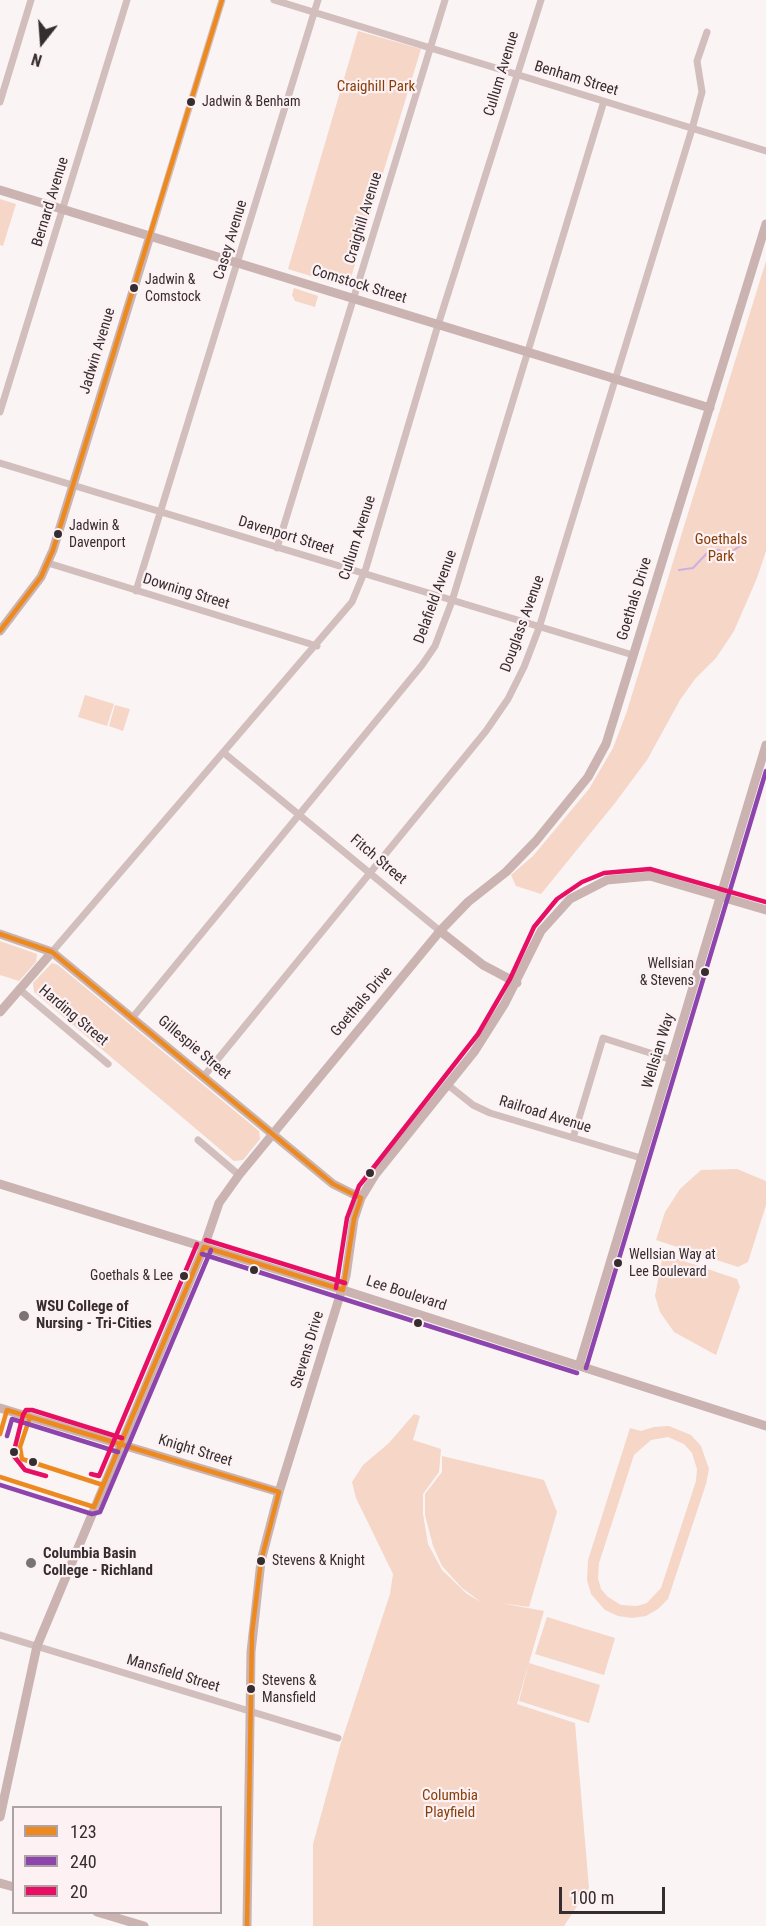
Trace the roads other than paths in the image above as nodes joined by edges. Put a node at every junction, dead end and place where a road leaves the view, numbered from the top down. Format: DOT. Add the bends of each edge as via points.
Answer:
graph roads {
  1 [pos="31,0"];
  2 [pos="126,0"];
  3 [pos="222,0"];
  4 [pos="274,0"];
  5 [pos="318,0"];
  6 [pos="445,0"];
  7 [pos="541,0"];
  8 [pos="314,12"];
  9 [pos="707,32"];
  10 [pos="431,48"];
  11 [pos="518,75"];
  12 [pos="0,102"];
  13 [pos="604,102"];
  14 [pos="692,129"];
  15 [pos="766,151"];
  16 [pos="0,190"];
  17 [pos="63,209"];
  18 [pos="766,224"];
  19 [pos="150,236"];
  20 [pos="239,263"];
  21 [pos="354,299"];
  22 [pos="438,325"];
  23 [pos="529,352"];
  24 [pos="615,379"];
  25 [pos="710,408"];
  26 [pos="0,411"];
  27 [pos="0,463"];
  28 [pos="73,485"];
  29 [pos="162,512"];
  30 [pos="277,548"];
  31 [pos="48,563"];
  32 [pos="364,574"];
  33 [pos="136,591"];
  34 [pos="452,601"];
  35 [pos="539,628"];
  36 [pos="0,631"];
  37 [pos="317,646"];
  38 [pos="633,656"];
  39 [pos="766,745"];
  40 [pos="224,753"];
  41 [pos="299,814"];
  42 [pos="370,873"];
  43 [pos="722,895"];
  44 [pos="766,910"];
  45 [pos="440,931"];
  46 [pos="0,934"];
  47 [pos="52,952"];
  48 [pos="517,983"];
  49 [pos="20,989"];
  50 [pos="0,1012"];
  51 [pos="133,1017"];
  52 [pos="672,1060"];
  53 [pos="108,1064"];
  54 [pos="204,1076"];
  55 [pos="448,1085"];
  56 [pos="274,1133"];
  57 [pos="573,1138"];
  58 [pos="198,1140"];
  59 [pos="641,1158"];
  60 [pos="239,1175"];
  61 [pos="0,1184"];
  62 [pos="361,1198"];
  63 [pos="204,1247"];
  64 [pos="343,1290"];
  65 [pos="579,1366"];
  66 [pos="0,1408"];
  67 [pos="766,1426"];
  68 [pos="120,1445"];
  69 [pos="279,1492"];
  70 [pos="0,1635"];
  71 [pos="38,1646"];
  72 [pos="249,1711"];
  73 [pos="338,1738"];
  74 [pos="0,1817"];
  75 [pos="104,1914"];
  76 [pos="144,1926"];
  77 [pos="247,1926"];
  1 -- 12 [label="street"];
  2 -- 17 [label="street, Bernard Avenue"];
  3 -- 19 [label="street, Jadwin Avenue"];
  4 -- 8 [label="street, Benham Street"];
  5 -- 8 [label="street, Casey Avenue"];
  6 -- 10 [label="street, Craighill Avenue"];
  7 -- 11 [label="street, Cullum Avenue"];
  8 -- 10 [label="street, Benham Street"];
  8 -- 20 [label="street, Casey Avenue"];
  9 -- 14 [label="street, Douglass Avenue" via="697,61 702,93"];
  10 -- 11 [label="street, Benham Street"];
  10 -- 21 [label="street, Craighill Avenue"];
  11 -- 13 [label="street, Benham Street"];
  11 -- 22 [label="street, Cullum Avenue"];
  13 -- 14 [label="street, Benham Street"];
  13 -- 23 [label="street, Delafield Avenue"];
  14 -- 15 [label="street, Benham Street"];
  14 -- 24 [label="street, Douglass Avenue"];
  16 -- 17 [label="street, Comstock Street"];
  17 -- 19 [label="street, Comstock Street"];
  17 -- 26 [label="street, Bernard Avenue"];
  18 -- 25 [label="street, Goethals Drive"];
  19 -- 20 [label="street, Comstock Street"];
  19 -- 28 [label="street, Jadwin Avenue"];
  20 -- 21 [label="street, Comstock Street"];
  20 -- 29 [label="street, Casey Avenue"];
  21 -- 22 [label="street, Comstock Street"];
  21 -- 30 [label="street, Craighill Avenue"];
  22 -- 23 [label="street, Comstock Street"];
  22 -- 32 [label="street, Cullum Avenue"];
  23 -- 24 [label="street, Comstock Street"];
  23 -- 34 [label="street, Delafield Avenue"];
  24 -- 25 [label="street, Comstock Street"];
  24 -- 35 [label="street, Douglass Avenue"];
  25 -- 38 [label="street, Goethals Drive"];
  27 -- 28 [label="street, Davenport Street"];
  28 -- 29 [label="street, Davenport Street"];
  28 -- 31 [label="street, Jadwin Avenue"];
  29 -- 30 [label="street, Davenport Street"];
  29 -- 33 [label="street, Casey Avenue"];
  30 -- 32 [label="street, Davenport Street"];
  31 -- 33 [label="street, Downing Street"];
  31 -- 36 [label="street, Jadwin Avenue"];
  32 -- 34 [label="street, Davenport Street"];
  32 -- 37 [label="street, Cullum Avenue" via="352,602"];
  33 -- 37 [label="street, Downing Street"];
  34 -- 35 [label="street, Davenport Street"];
  34 -- 41 [label="street, Delafield Avenue" via="429,656"];
  35 -- 38 [label="street, Davenport Street"];
  35 -- 42 [label="street, Douglass Avenue" via="520,676 497,717"];
  37 -- 40 [label="street, Cullum Avenue"];
  38 -- 45 [label="street, Goethals Drive" via="606,744 588,777 525,855"];
  39 -- 43 [label="street, Wellsian Way"];
  40 -- 41 [label="street, Fitch Street"];
  40 -- 47 [label="street, Cullum Avenue"];
  41 -- 42 [label="street, Fitch Street"];
  41 -- 51 [label="street, Delafield Avenue"];
  42 -- 45 [label="street, Fitch Street"];
  42 -- 54 [label="street, Douglass Avenue"];
  43 -- 44 [label="street, Stevens Drive"];
  43 -- 48 [label="street, Stevens Drive" via="650,876 597,884 570,899 546,923"];
  43 -- 52 [label="street, Wellsian Way"];
  45 -- 48 [label="street, Fitch Street" via="483,965"];
  45 -- 56 [label="street, Goethals Drive"];
  46 -- 47 [label="street, Gillespie Street"];
  47 -- 49 [label="street, Cullum Avenue"];
  47 -- 51 [label="street, Gillespie Street"];
  48 -- 55 [label="street, Stevens Drive" via="484,1038"];
  49 -- 50 [label="street, Cullum Avenue"];
  49 -- 53 [label="street, Harding Street"];
  51 -- 54 [label="street, Gillespie Street"];
  52 -- 57 [label="street" via="603,1038"];
  52 -- 59 [label="street, Wellsian Way"];
  54 -- 56 [label="street, Gillespie Street"];
  55 -- 57 [label="street, Railroad Avenue" via="489,1113"];
  55 -- 62 [label="street, Stevens Drive"];
  56 -- 60 [label="street, Goethals Drive"];
  56 -- 62 [label="street, Gillespie Street" via="333,1184"];
  57 -- 59 [label="street, Railroad Avenue"];
  58 -- 60 [label="street"];
  59 -- 65 [label="street, Wellsian Way"];
  60 -- 63 [label="street, Goethals Drive" via="218,1205"];
  61 -- 63 [label="street, Lee Boulevard"];
  62 -- 64 [label="street, Stevens Drive"];
  63 -- 64 [label="street, Lee Boulevard"];
  63 -- 68 [label="street, Goethals Drive"];
  64 -- 65 [label="street, Lee Boulevard"];
  64 -- 69 [label="street, Stevens Drive"];
  65 -- 67 [label="street, Lee Boulevard"];
  66 -- 68 [label="street, Knight Street"];
  68 -- 69 [label="street, Knight Street"];
  68 -- 71 [label="street, Goethals Drive"];
  69 -- 72 [label="street, Stevens Drive" via="257,1590"];
  70 -- 71 [label="street, Mansfield Street"];
  71 -- 72 [label="street, Mansfield Street"];
  71 -- 74 [label="street, Goethals Drive"];
  72 -- 73 [label="street, Mansfield Street"];
  72 -- 77 [label="street, Stevens Drive"];
  75 -- 76 [label="street"];
}
